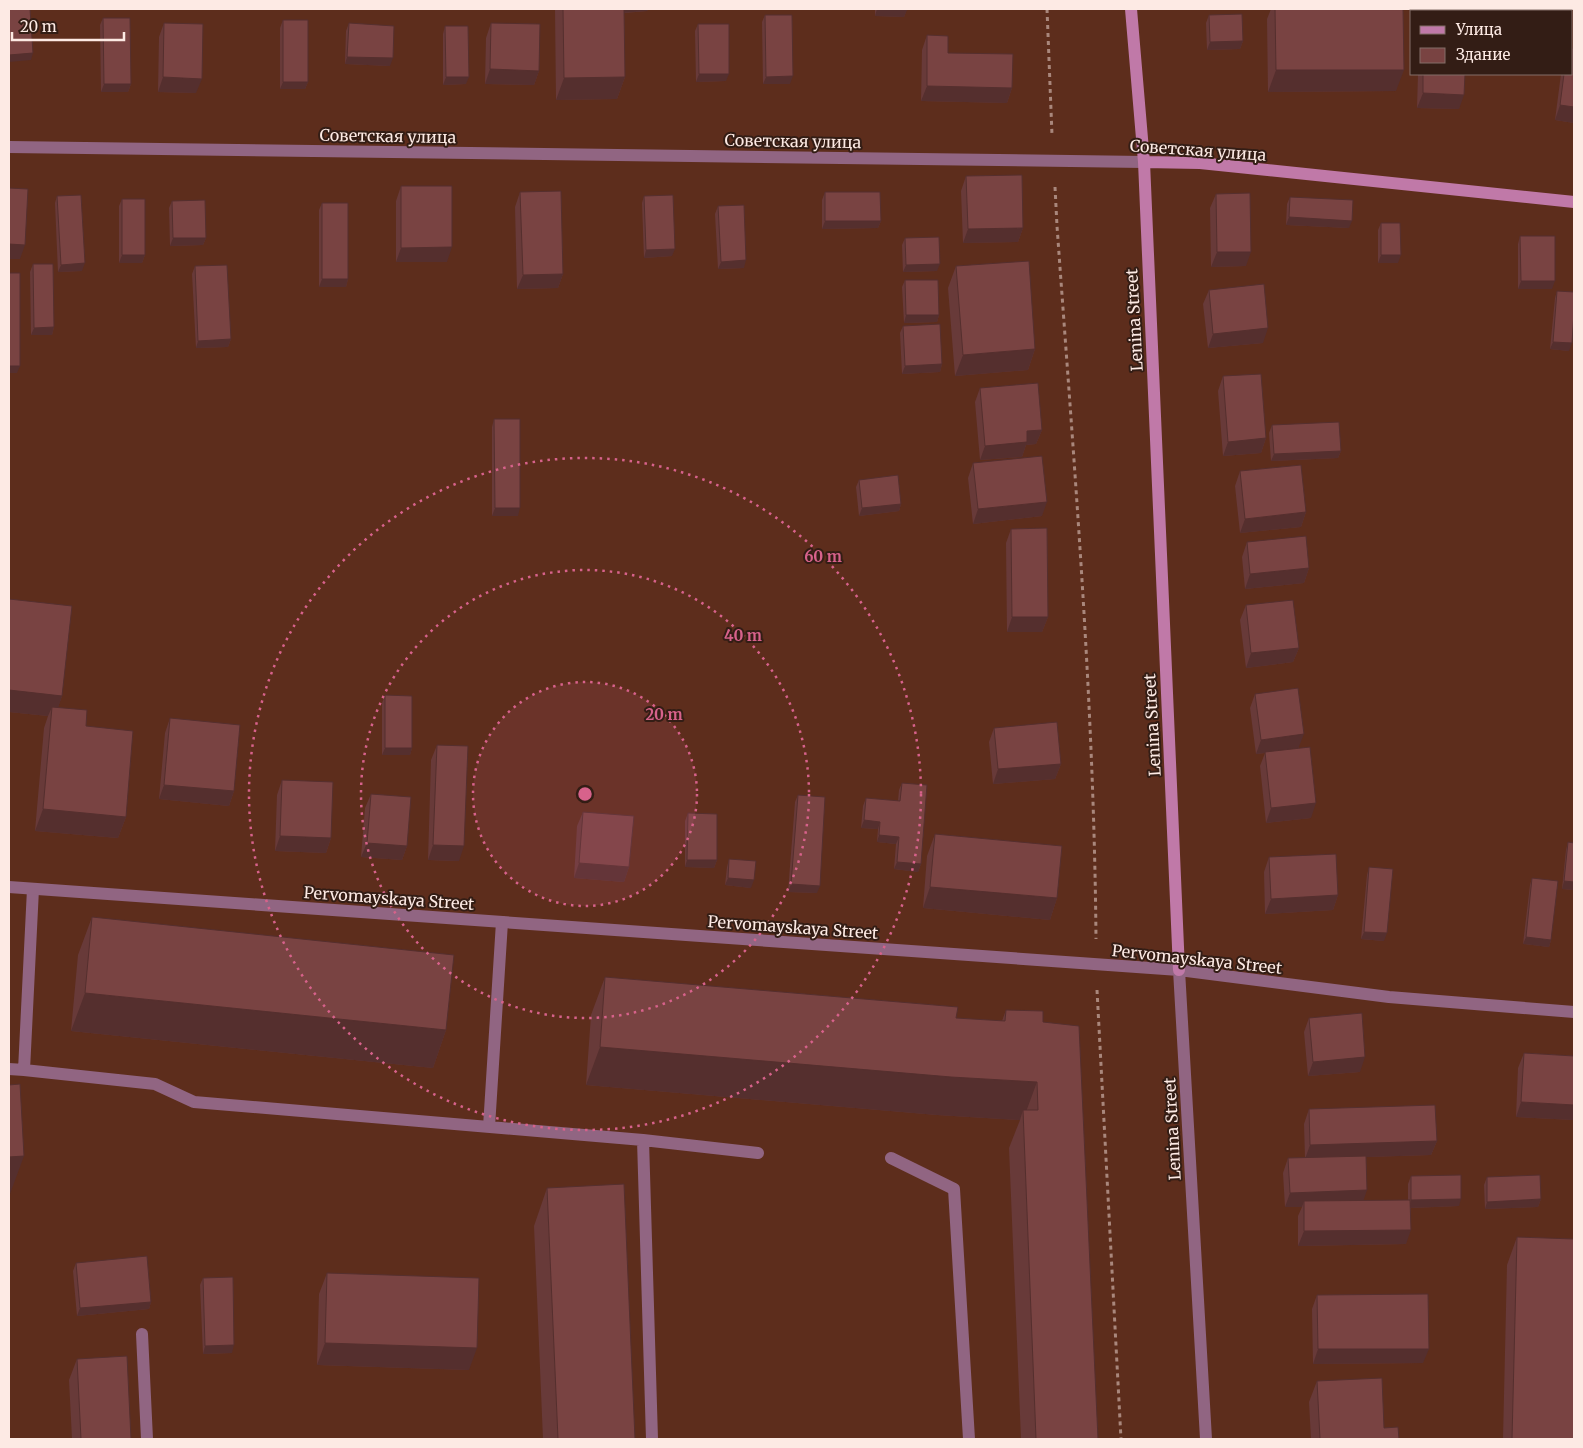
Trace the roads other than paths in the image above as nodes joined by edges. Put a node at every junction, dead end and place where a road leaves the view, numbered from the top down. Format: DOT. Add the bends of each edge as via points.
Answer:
graph roads {
  1 [pos="1131,9"];
  2 [pos="9,147"];
  3 [pos="1144,162"];
  4 [pos="1574,202"];
  5 [pos="9,887"];
  6 [pos="32,889"];
  7 [pos="502,922"];
  8 [pos="1179,970"];
  9 [pos="1574,1012"];
  10 [pos="9,1069"];
  11 [pos="24,1070"];
  12 [pos="489,1127"];
  13 [pos="643,1140"];
  14 [pos="758,1153"];
  15 [pos="891,1158"];
  16 [pos="142,1334"];
  17 [pos="147,1439"];
  18 [pos="652,1439"];
  19 [pos="969,1439"];
  20 [pos="1206,1439"];
  1 -- 3 [label="street, Lenina Street"];
  2 -- 3 [label="street, Советская улица"];
  3 -- 4 [label="street, Советская улица" via="1200,163"];
  3 -- 8 [label="street, Lenina Street"];
  5 -- 6 [label="street, Pervomayskaya Street"];
  6 -- 7 [label="street, Pervomayskaya Street"];
  6 -- 11 [label="street"];
  7 -- 8 [label="street, Pervomayskaya Street"];
  7 -- 12 [label="street"];
  8 -- 9 [label="street, Pervomayskaya Street" via="1389,997"];
  8 -- 20 [label="street, Lenina Street"];
  10 -- 11 [label="street"];
  11 -- 12 [label="street" via="155,1084 194,1102"];
  12 -- 13 [label="street"];
  13 -- 14 [label="street"];
  13 -- 18 [label="street"];
  15 -- 19 [label="street" via="954,1189"];
  16 -- 17 [label="street"];
}
